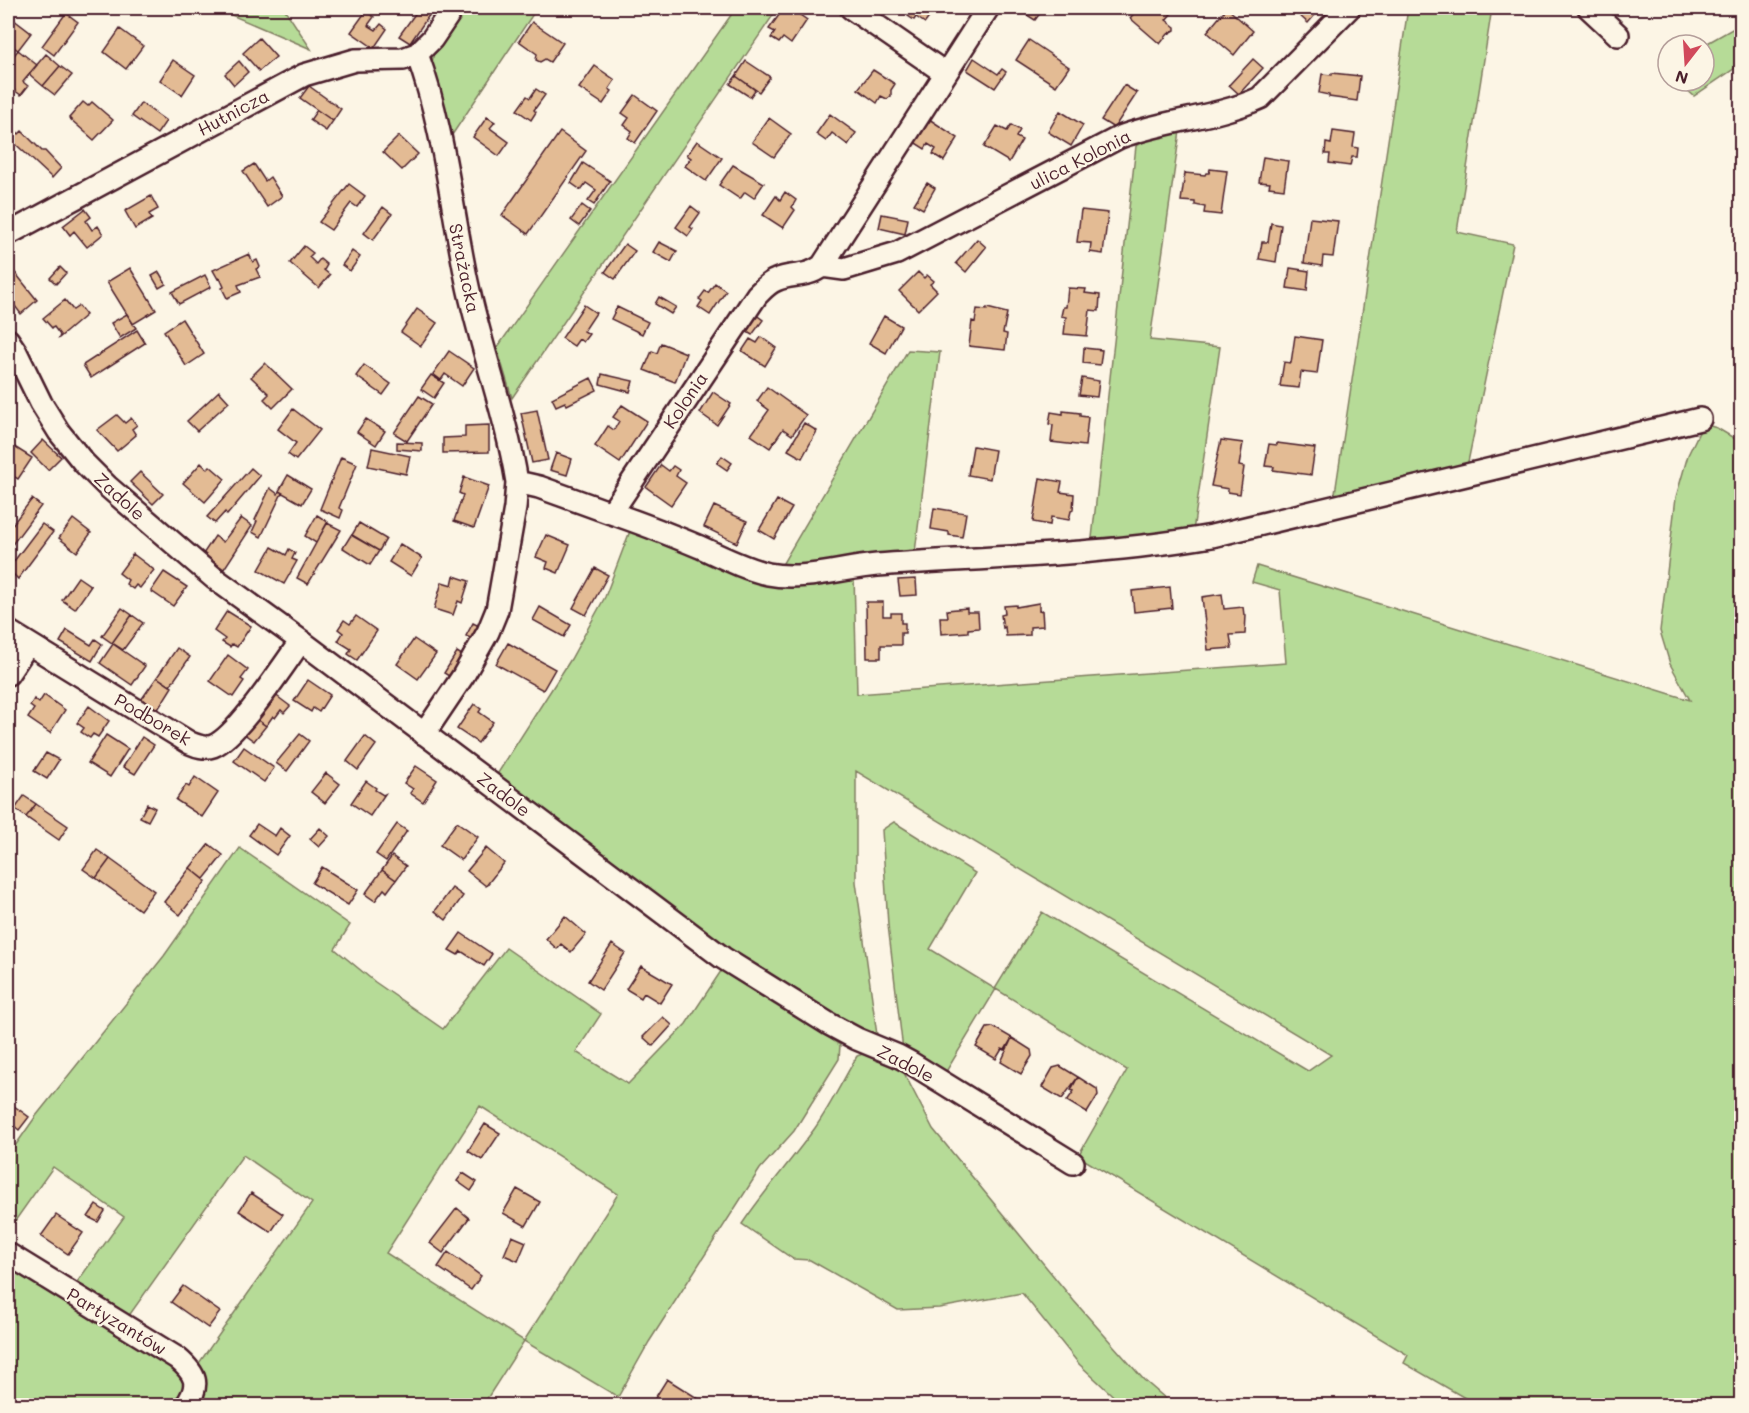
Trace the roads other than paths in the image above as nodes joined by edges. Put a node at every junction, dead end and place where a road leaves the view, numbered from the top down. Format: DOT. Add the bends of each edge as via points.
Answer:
graph roads {
  1 [pos="453,8"];
  2 [pos="851,8"];
  3 [pos="988,8"];
  4 [pos="1349,8"];
  5 [pos="1589,8"];
  6 [pos="1618,35"];
  7 [pos="417,54"];
  8 [pos="945,73"];
  9 [pos="8,234"];
  10 [pos="822,266"];
  11 [pos="8,340"];
  12 [pos="1700,419"];
  13 [pos="517,482"];
  14 [pos="611,513"];
  15 [pos="8,632"];
  16 [pos="301,641"];
  17 [pos="28,644"];
  18 [pos="8,674"];
  19 [pos="424,734"];
  20 [pos="1073,1163"];
  21 [pos="8,1254"];
  22 [pos="186,1406"];
  1 -- 7 [label="street"];
  2 -- 8 [label="street"];
  3 -- 8 [label="street"];
  4 -- 10 [label="street, ulica Kolonia" via="1260,98 1243,106 1120,137 897,253 844,269"];
  5 -- 6 [label="street"];
  7 -- 9 [label="street, Hutnicza" via="355,60 304,75"];
  7 -- 13 [label="street, Strażacka" via="429,87 467,283"];
  8 -- 10 [label="street"];
  10 -- 14 [label="street, Kolonia" via="812,273 777,279 757,295"];
  11 -- 16 [label="street, Zadole" via="41,403 84,463 214,579"];
  12 -- 14 [label="street" via="1212,536 1108,549 771,575"];
  13 -- 14 [label="street"];
  13 -- 19 [label="street" via="497,610 463,676"];
  15 -- 17 [label="street, Podborek"];
  16 -- 17 [label="street, Podborek" via="232,731 213,746 203,747 190,743"];
  16 -- 19 [label="street, Zadole"];
  17 -- 18 [label="street"];
  19 -- 20 [label="street, Zadole" via="723,958 857,1040 911,1063"];
  21 -- 22 [label="street, Partyzantów" via="177,1358 194,1377 193,1395"];
}
